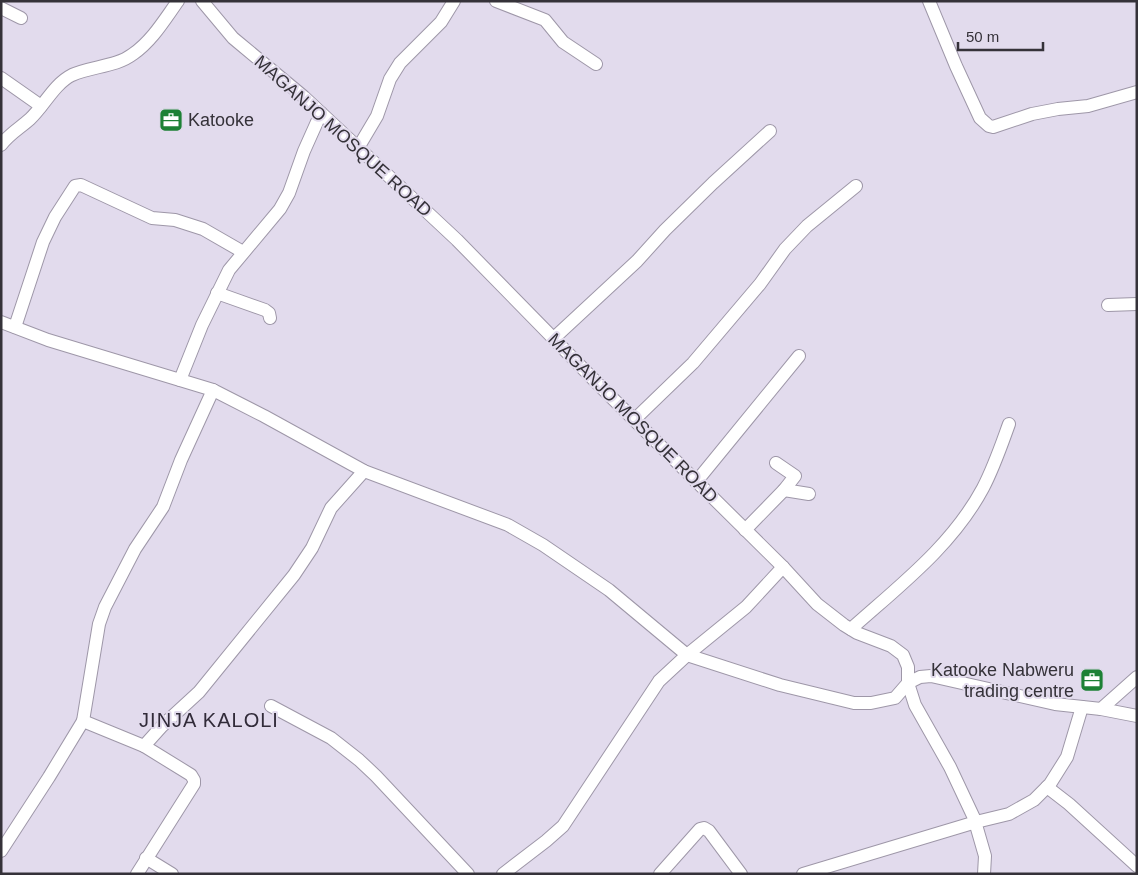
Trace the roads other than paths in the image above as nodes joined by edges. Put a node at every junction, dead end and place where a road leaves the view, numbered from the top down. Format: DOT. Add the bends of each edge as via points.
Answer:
graph roads {
  1 [pos="178,1"];
  2 [pos="202,1"];
  3 [pos="454,1"];
  4 [pos="496,1"];
  5 [pos="929,1"];
  6 [pos="1,8"];
  7 [pos="21,18"];
  8 [pos="596,64"];
  9 [pos="1,78"];
  10 [pos="1137,92"];
  11 [pos="41,106"];
  12 [pos="321,113"];
  13 [pos="770,131"];
  14 [pos="1,145"];
  15 [pos="358,148"];
  16 [pos="856,186"];
  17 [pos="243,252"];
  18 [pos="217,293"];
  19 [pos="1137,304"];
  20 [pos="1108,305"];
  21 [pos="270,318"];
  22 [pos="1,322"];
  23 [pos="15,327"];
  24 [pos="554,338"];
  25 [pos="799,356"];
  26 [pos="180,380"];
  27 [pos="213,390"];
  28 [pos="634,420"];
  29 [pos="1009,424"];
  30 [pos="776,463"];
  31 [pos="364,471"];
  32 [pos="696,482"];
  33 [pos="784,490"];
  34 [pos="809,494"];
  35 [pos="745,530"];
  36 [pos="783,567"];
  37 [pos="851,629"];
  38 [pos="686,656"];
  39 [pos="1137,677"];
  40 [pos="908,683"];
  41 [pos="271,706"];
  42 [pos="1082,707"];
  43 [pos="1101,709"];
  44 [pos="1137,716"];
  45 [pos="83,721"];
  46 [pos="144,746"];
  47 [pos="1047,787"];
  48 [pos="976,822"];
  49 [pos="1,851"];
  50 [pos="146,858"];
  51 [pos="1137,866"];
  52 [pos="137,874"];
  53 [pos="172,874"];
  54 [pos="468,874"];
  55 [pos="503,874"];
  56 [pos="660,874"];
  57 [pos="741,874"];
  58 [pos="803,874"];
  59 [pos="984,874"];
  1 -- 11 [label="street" via="136,52 116,63 71,76"];
  2 -- 12 [label="street, MAGANJO MOSQUE ROAD" via="233,38"];
  3 -- 15 [label="street" via="441,22 400,63 390,79 377,116"];
  4 -- 8 [label="street" via="545,20 563,42"];
  5 -- 10 [label="street" via="980,118 989,126 1049,110 1088,106"];
  6 -- 7 [label="street"];
  9 -- 11 [label="street"];
  11 -- 14 [label="street"];
  12 -- 15 [label="street, MAGANJO MOSQUE ROAD"];
  12 -- 17 [label="street" via="289,194 280,210"];
  13 -- 24 [label="street" via="665,230 637,262"];
  15 -- 24 [label="street, MAGANJO MOSQUE ROAD" via="457,240"];
  16 -- 28 [label="street" via="807,226 785,249 760,284 693,363"];
  17 -- 18 [label="street"];
  17 -- 23 [label="street" via="203,230 175,220 152,218 75,186 43,242"];
  18 -- 21 [label="street" via="265,310"];
  18 -- 26 [label="street"];
  19 -- 20 [label="street"];
  22 -- 23 [label="street"];
  23 -- 26 [label="street"];
  24 -- 28 [label="street, MAGANJO MOSQUE ROAD"];
  25 -- 32 [label="street"];
  26 -- 27 [label="street"];
  27 -- 31 [label="street"];
  27 -- 45 [label="street" via="163,507 135,549 105,607 99,624"];
  28 -- 32 [label="street, MAGANJO MOSQUE ROAD"];
  29 -- 37 [label="street" via="982,489 953,533"];
  30 -- 33 [label="street" via="795,476"];
  31 -- 38 [label="street" via="508,525 526,535 609,590"];
  31 -- 46 [label="street" via="331,508 312,548 294,575 199,692"];
  32 -- 35 [label="street, MAGANJO MOSQUE ROAD"];
  33 -- 34 [label="street"];
  33 -- 35 [label="street"];
  35 -- 36 [label="street, MAGANJO MOSQUE ROAD"];
  36 -- 37 [label="street, MAGANJO MOSQUE ROAD" via="817,604"];
  36 -- 38 [label="street" via="746,607"];
  37 -- 40 [label="street, MAGANJO MOSQUE ROAD" via="891,646 903,655 908,667"];
  38 -- 40 [label="street" via="780,685 854,703 896,698"];
  38 -- 55 [label="street" via="659,681 563,826"];
  39 -- 43 [label="street"];
  40 -- 42 [label="street" via="931,676"];
  40 -- 48 [label="street, MAGANJO MOSQUE ROAD" via="915,705 954,774"];
  41 -- 54 [label="street" via="331,738 359,760"];
  42 -- 43 [label="street"];
  42 -- 47 [label="street" via="1067,757"];
  43 -- 44 [label="street"];
  45 -- 46 [label="street"];
  45 -- 49 [label="street"];
  46 -- 50 [label="street" via="191,775 194,784"];
  47 -- 48 [label="street" via="1034,800 1009,814"];
  47 -- 51 [label="street"];
  48 -- 58 [label="street"];
  48 -- 59 [label="street, MAGANJO MOSQUE ROAD" via="985,856"];
  50 -- 52 [label="street"];
  50 -- 53 [label="street"];
  56 -- 57 [label="street" via="704,828"];
}
